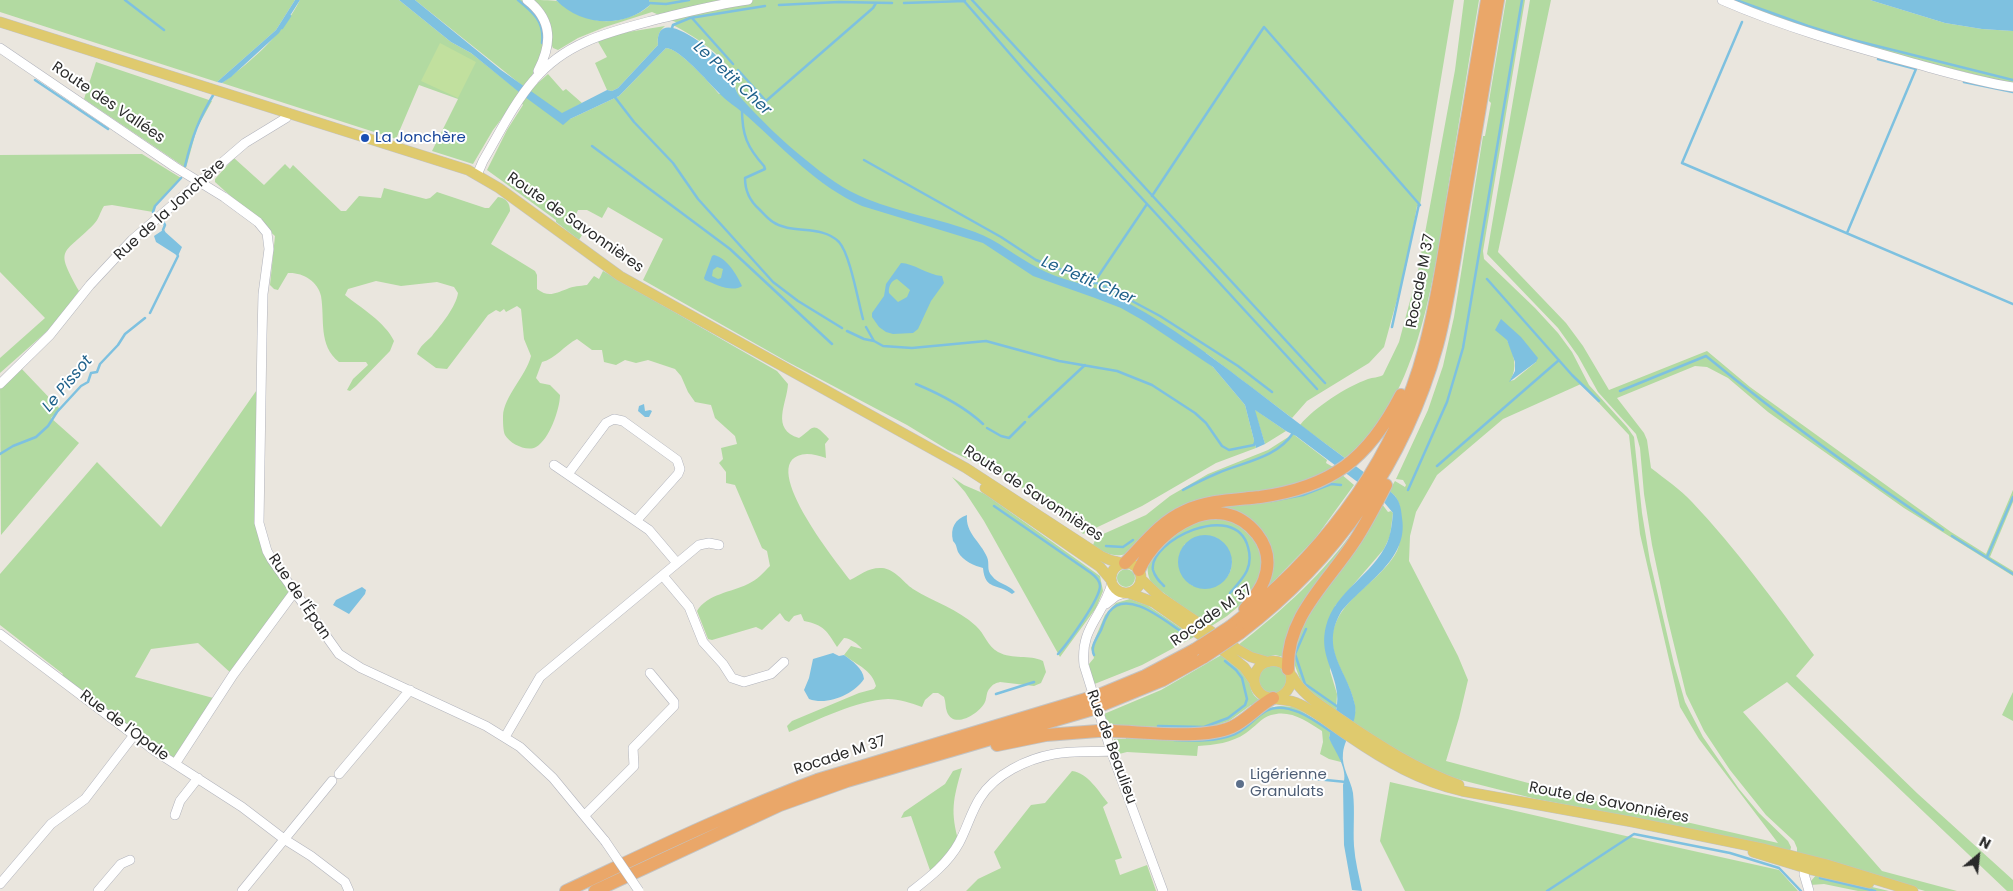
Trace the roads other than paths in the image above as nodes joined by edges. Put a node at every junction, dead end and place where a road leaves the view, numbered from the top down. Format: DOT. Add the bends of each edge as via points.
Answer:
graph roads {
  1 [pos="527,0"];
  2 [pos="748,0"];
  3 [pos="1487,0"];
  4 [pos="1498,0"];
  5 [pos="1722,0"];
  6 [pos="0,22"];
  7 [pos="0,48"];
  8 [pos="546,52"];
  9 [pos="554,60"];
  10 [pos="531,83"];
  11 [pos="2013,87"];
  12 [pos="214,91"];
  13 [pos="1475,103"];
  14 [pos="288,113"];
  15 [pos="1470,132"];
  16 [pos="477,175"];
  17 [pos="200,182"];
  18 [pos="1418,368"];
  19 [pos="0,384"];
  20 [pos="927,447"];
  21 [pos="554,465"];
  22 [pos="1384,470"];
  23 [pos="568,474"];
  24 [pos="1369,495"];
  25 [pos="636,521"];
  26 [pos="719,545"];
  27 [pos="1124,563"];
  28 [pos="677,564"];
  29 [pos="1140,574"];
  30 [pos="662,576"];
  31 [pos="1112,582"];
  32 [pos="295,591"];
  33 [pos="1127,593"];
  34 [pos="1105,604"];
  35 [pos="1236,630"];
  36 [pos="0,634"];
  37 [pos="784,662"];
  38 [pos="1268,662"];
  39 [pos="1290,672"];
  40 [pos="650,673"];
  41 [pos="1254,682"];
  42 [pos="410,690"];
  43 [pos="1275,698"];
  44 [pos="1094,702"];
  45 [pos="1332,719"];
  46 [pos="134,735"];
  47 [pos="505,737"];
  48 [pos="1111,751"];
  49 [pos="946,752"];
  50 [pos="175,764"];
  51 [pos="339,774"];
  52 [pos="198,778"];
  53 [pos="332,781"];
  54 [pos="175,814"];
  55 [pos="585,815"];
  56 [pos="284,839"];
  57 [pos="130,860"];
  58 [pos="1806,863"];
  59 [pos="0,884"];
  60 [pos="98,891"];
  61 [pos="242,891"];
  62 [pos="349,891"];
  63 [pos="566,891"];
  64 [pos="595,891"];
  65 [pos="639,891"];
  66 [pos="912,891"];
  67 [pos="1163,891"];
  68 [pos="1809,891"];
  69 [pos="1906,891"];
  70 [pos="1913,891"];
  1 -- 8 [label="street" via="545,22 548,31"];
  2 -- 9 [label="street" via="715,4 617,29 581,43"];
  3 -- 13 [label="highway, Rocade M 37"];
  4 -- 13 [label="highway, Rocade M 37"];
  5 -- 11 [label="street" via="1836,42"];
  6 -- 12 [label="main road, Route des Vallées"];
  7 -- 17 [label="street, Route des Vallées"];
  8 -- 9 [label="street"];
  8 -- 10 [label="street"];
  9 -- 10 [label="street"];
  10 -- 16 [label="street"];
  12 -- 14 [label="main road, Route de Savonnières"];
  13 -- 15 [label="highway, Rocade M 37"];
  14 -- 16 [label="main road, Route de Savonnières" via="446,162"];
  14 -- 17 [label="street, Rue de la Jonchère" via="286,118 245,143"];
  15 -- 18 [label="highway, Rocade M 37"];
  15 -- 22 [label="highway, Rocade M 37" via="1448,293 1437,344 1422,391 1396,452"];
  16 -- 20 [label="main road, Route de Savonnières" via="620,276"];
  17 -- 19 [label="street, Rue de la Jonchère" via="121,250 50,335"];
  17 -- 32 [label="street, Rue de l'Épan" via="258,222 269,238 263,294 259,523 267,551"];
  18 -- 22 [label="highway, Rocade M 37" via="1396,426"];
  18 -- 27 [label="highway" via="1384,425 1362,453 1337,472 1297,490 1214,502 1184,511 1161,525"];
  20 -- 27 [label="main road, Route de Savonnières" via="966,468 1101,556"];
  20 -- 31 [label="main road, Route de Savonnières" via="1100,567"];
  21 -- 23 [label="street"];
  22 -- 24 [label="highway"];
  22 -- 24 [label="highway, Rocade M 37"];
  23 -- 25 [label="street"];
  23 -- 25 [label="street" via="606,423 614,419 623,421 677,460 680,469"];
  24 -- 35 [label="highway, Rocade M 37"];
  24 -- 39 [label="highway" via="1354,542 1301,616 1290,645"];
  25 -- 28 [label="street" via="649,530"];
  26 -- 28 [label="street" via="703,544"];
  27 -- 29 [label="main road" via="1132,564"];
  27 -- 31 [label="main road" via="1112,571"];
  28 -- 30 [label="street"];
  29 -- 33 [label="main road" via="1136,589"];
  29 -- 35 [label="highway" via="1149,550 1162,536 1191,518 1218,513 1243,521 1262,541 1267,567 1258,592"];
  29 -- 38 [label="main road" via="1160,597 1237,650"];
  30 -- 37 [label="street" via="689,607 703,642 732,678 744,682 771,674"];
  30 -- 47 [label="street" via="540,677"];
  31 -- 33 [label="main road" via="1116,589"];
  31 -- 34 [label="street, Rue de Beaulieu"];
  32 -- 42 [label="street, Rue de l'Épan" via="339,654 361,668"];
  32 -- 50 [label="street, Rue de l'Opale" via="233,674"];
  33 -- 34 [label="street, Rue de Beaulieu"];
  33 -- 41 [label="main road" via="1153,602 1230,655"];
  34 -- 48 [label="street, Rue de Beaulieu" via="1082,650 1086,676"];
  35 -- 44 [label="highway, Rocade M 37, bridge" via="1199,654"];
  36 -- 46 [label="street, Rue de l'Opale"];
  38 -- 39 [label="main road" via="1281,663"];
  38 -- 41 [label="main road" via="1258,669"];
  39 -- 43 [label="main road" via="1290,688"];
  39 -- 45 [label="main road, Route de Savonnières" via="1304,693"];
  40 -- 55 [label="street" via="674,706 633,748 634,766"];
  41 -- 43 [label="main road" via="1261,694"];
  42 -- 47 [label="street, Rue de l'Épan"];
  42 -- 51 [label="street"];
  43 -- 45 [label="main road, Route de Savonnières" via="1298,703"];
  43 -- 49 [label="highway, bridge" via="1240,723 1218,731 1098,731 1046,735 977,750"];
  44 -- 49 [label="highway, Rocade M 37"];
  44 -- 63 [label="highway, Rocade M 37" via="816,780 719,820"];
  45 -- 58 [label="main road, Route de Savonnières" via="1427,772 1488,794 1724,841"];
  46 -- 50 [label="street, Rue de l'Opale"];
  46 -- 59 [label="street" via="85,799 51,824"];
  47 -- 55 [label="street, Rue de l'Épan" via="547,771"];
  48 -- 66 [label="street" via="1054,754 1032,760 1002,775 981,796 950,857"];
  48 -- 67 [label="street, Rue de Beaulieu"];
  49 -- 64 [label="highway, Rocade M 37" via="780,805"];
  50 -- 52 [label="street"];
  52 -- 54 [label="street" via="180,801"];
  52 -- 56 [label="street"];
  53 -- 56 [label="street"];
  55 -- 65 [label="street, Rue de l'Épan, bridge"];
  56 -- 61 [label="street"];
  56 -- 62 [label="street" via="345,882"];
  57 -- 60 [label="street" via="121,864"];
  58 -- 68 [label="street" via="1804,880"];
  58 -- 69 [label="main road, Route de Savonnières"];
  58 -- 70 [label="main road, Route de Savonnières"];
}
